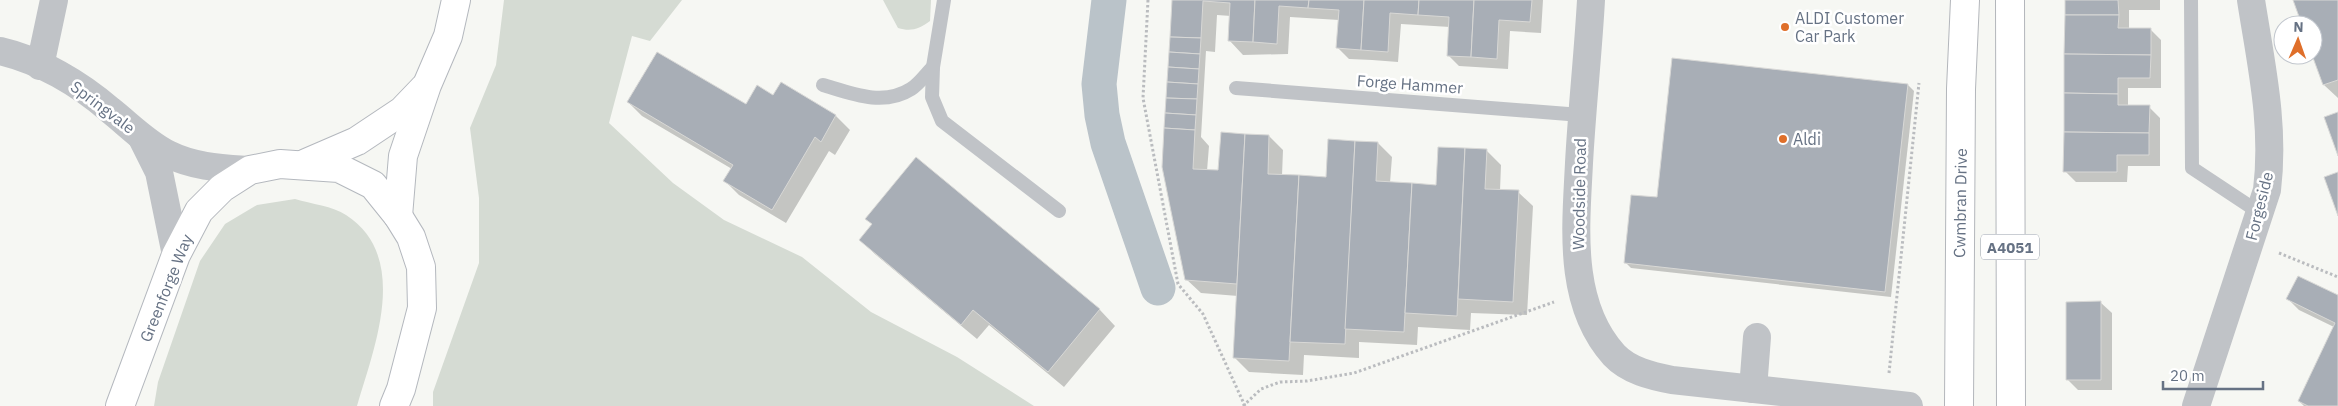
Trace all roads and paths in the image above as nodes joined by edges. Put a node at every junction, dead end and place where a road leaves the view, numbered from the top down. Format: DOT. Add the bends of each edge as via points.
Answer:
graph roads {
  1 [pos="54,0"];
  2 [pos="456,0"];
  3 [pos="944,0"];
  4 [pos="1148,0"];
  5 [pos="1591,0"];
  6 [pos="1965,0"];
  7 [pos="2010,0"];
  8 [pos="2191,0"];
  9 [pos="2251,0"];
  10 [pos="0,51"];
  11 [pos="40,66"];
  12 [pos="933,67"];
  13 [pos="1919,83"];
  14 [pos="427,85"];
  15 [pos="823,85"];
  16 [pos="1236,88"];
  17 [pos="1581,115"];
  18 [pos="140,135"];
  19 [pos="304,164"];
  20 [pos="250,170"];
  21 [pos="1059,211"];
  22 [pos="2260,214"];
  23 [pos="398,216"];
  24 [pos="2251,242"];
  25 [pos="176,256"];
  26 [pos="2338,277"];
  27 [pos="1583,292"];
  28 [pos="1758,337"];
  29 [pos="1753,389"];
  30 [pos="1897,405"];
  31 [pos="120,406"];
  32 [pos="394,406"];
  33 [pos="1244,406"];
  34 [pos="1959,406"];
  35 [pos="2012,406"];
  36 [pos="2196,406"];
  1 -- 11 [label="street"];
  2 -- 14 [label="street" via="448,36"];
  3 -- 12 [label="lane"];
  4 -- 33 [label="path" via="1143,98 1178,284 1204,314"];
  5 -- 17 [label="street, Woodside Road"];
  6 -- 34 [label="street, Cwmbran Drive / A4051"];
  7 -- 35 [label="street, A4051"];
  8 -- 22 [label="lane" via="2192,168"];
  9 -- 22 [label="street, Forgeside" via="2270,131 2267,190"];
  10 -- 11 [label="street, Springvale"];
  11 -- 18 [label="street, Springvale" via="76,84"];
  12 -- 15 [label="lane" via="911,89 887,97 860,96"];
  12 -- 21 [label="lane" via="932,97 942,121"];
  13 -- 30 [label="path" via="1898,306"];
  14 -- 19 [label="street" via="402,111 357,142"];
  14 -- 23 [label="street" via="403,156"];
  16 -- 17 [label="lane, Forge Hammer"];
  17 -- 27 [label="street, Woodside Road" via="1576,234"];
  18 -- 20 [label="street, Springvale" via="168,154 202,166"];
  18 -- 25 [label="street, Springvale" via="160,172"];
  19 -- 20 [label="street, Greenforge Way" via="280,164"];
  19 -- 23 [label="street, Greenforge Way" via="339,168 373,185"];
  20 -- 25 [label="street, Greenforge Way" via="222,188 199,211"];
  22 -- 24 [label="street, Forgeside"];
  23 -- 32 [label="street, Greenforge Way" via="411,236 421,267 422,308"];
  24 -- 26 [label="path"];
  24 -- 36 [label="street, Forgeside"];
  25 -- 31 [label="street, Greenforge Way"];
  27 -- 29 [label="street, Woodside Road" via="1602,339 1615,356 1630,367 1650,376 1672,380"];
  27 -- 33 [label="path" via="1354,373 1280,382 1260,389"];
  28 -- 29 [label="street"];
  29 -- 30 [label="street, Woodside Road"];
}
